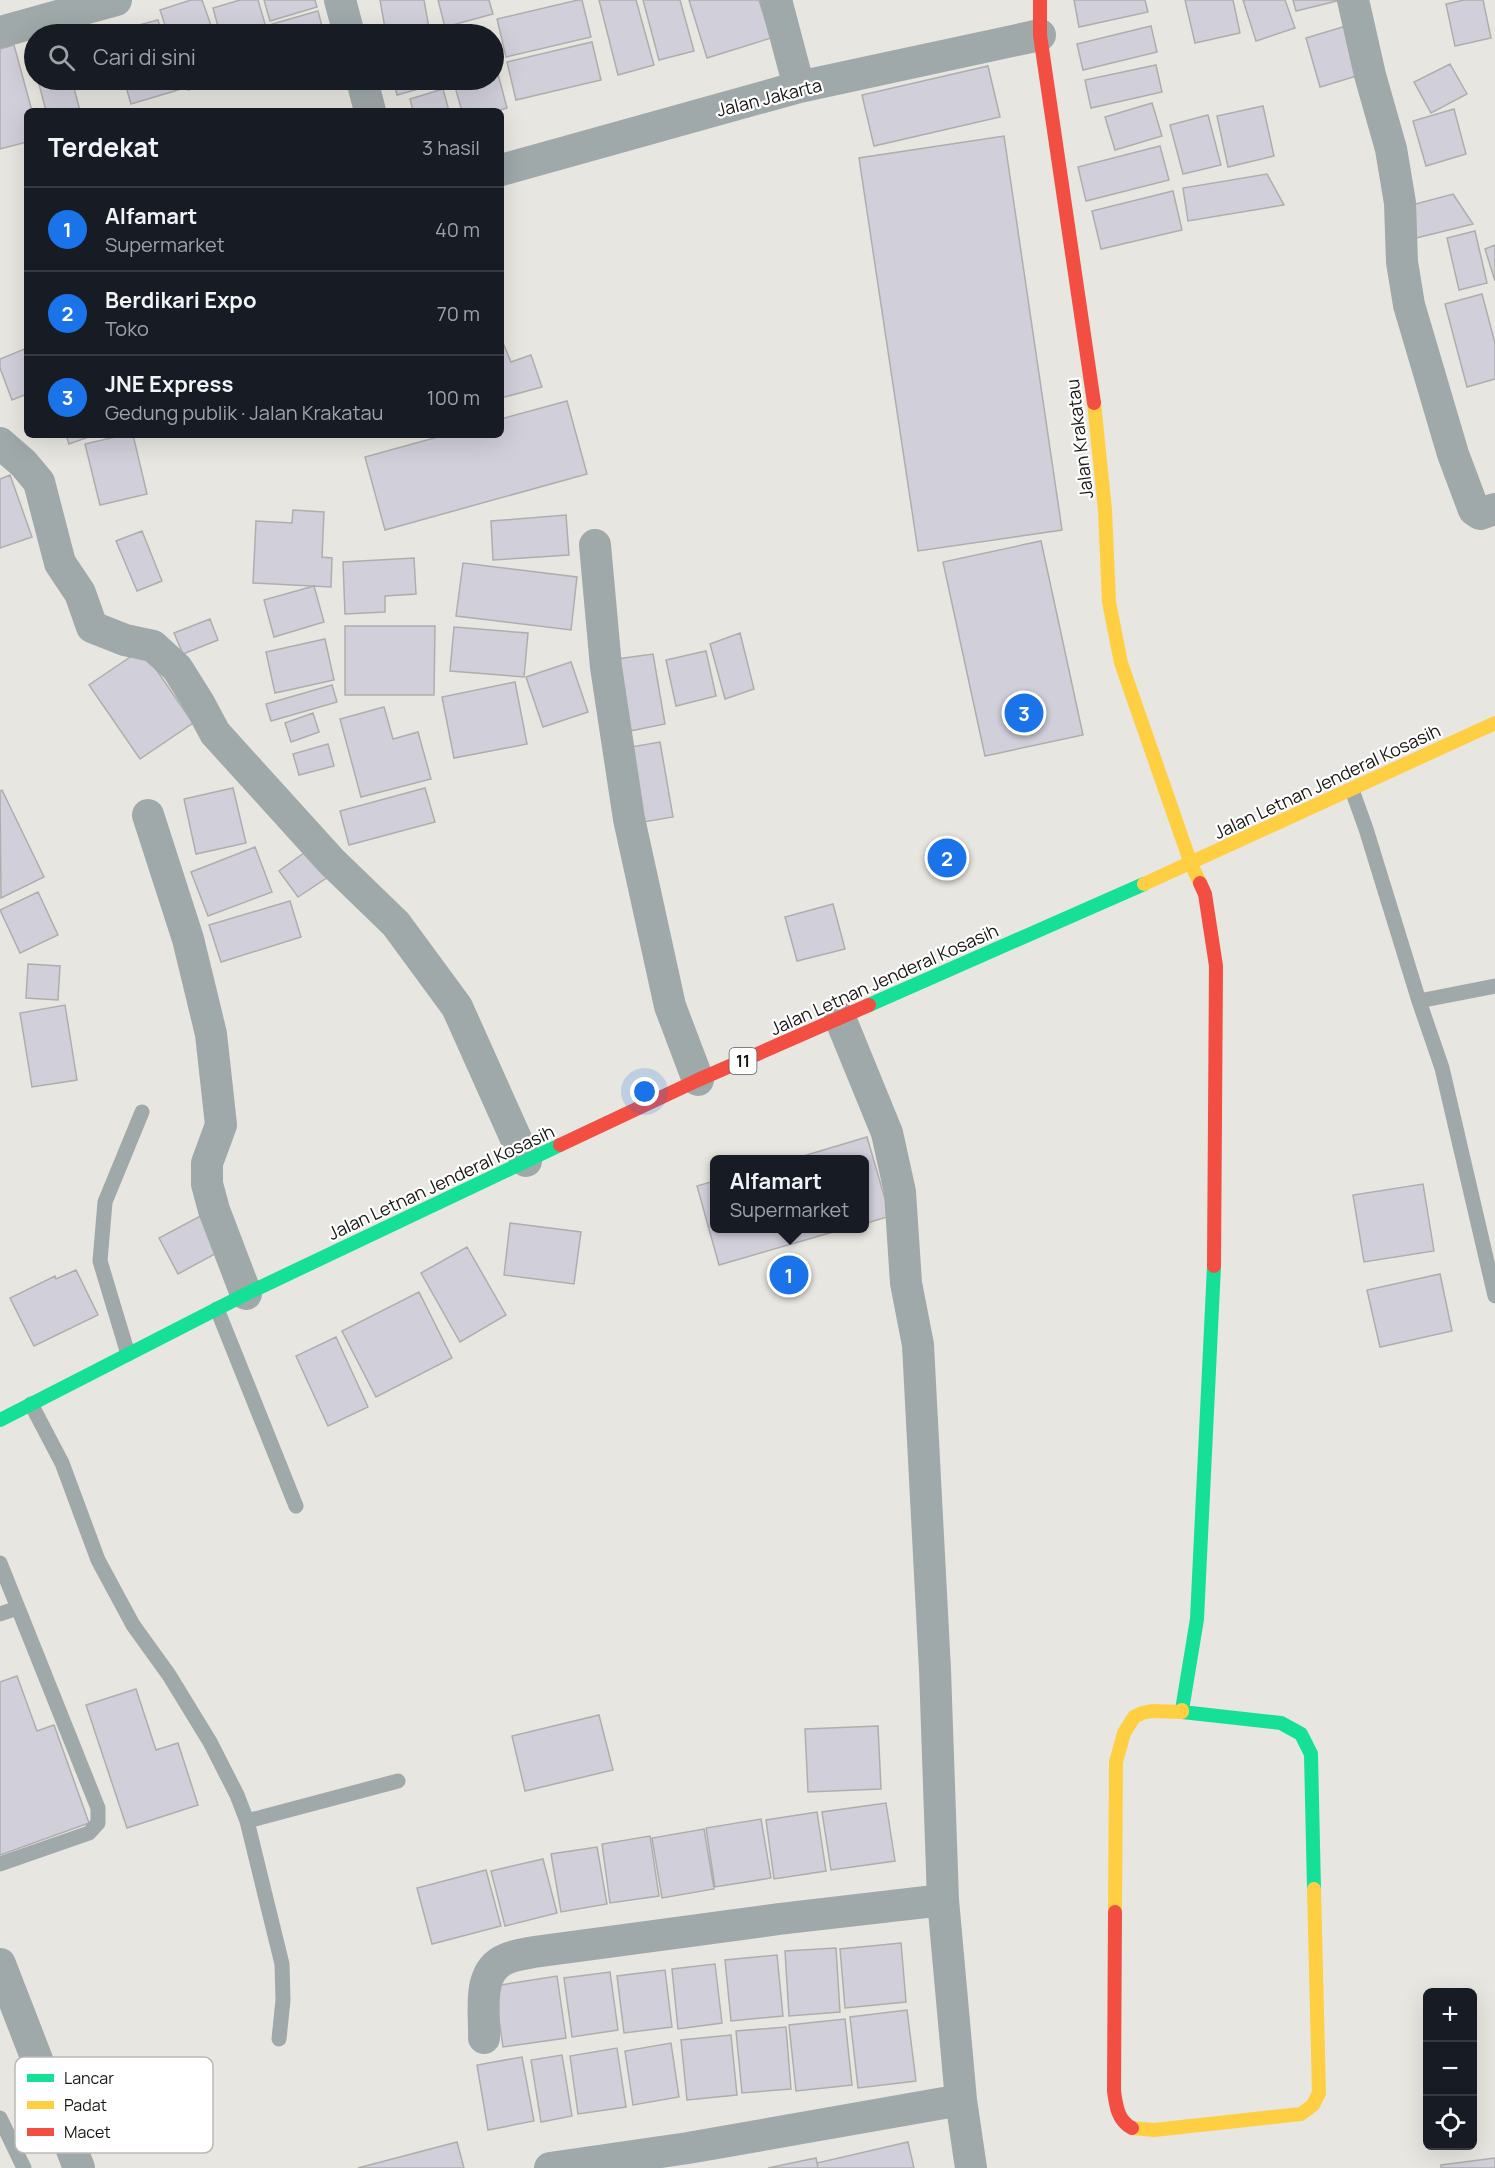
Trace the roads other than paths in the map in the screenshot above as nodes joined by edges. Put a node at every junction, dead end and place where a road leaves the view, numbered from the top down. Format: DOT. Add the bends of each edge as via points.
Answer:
graph roads {
  1 [pos="116,0"];
  2 [pos="340,0"];
  3 [pos="776,0"];
  4 [pos="1040,0"];
  5 [pos="1353,0"];
  6 [pos="29,24"];
  7 [pos="346,24"];
  8 [pos="24,25"];
  9 [pos="0,32"];
  10 [pos="1041,35"];
  11 [pos="799,87"];
  12 [pos="365,90"];
  13 [pos="369,108"];
  14 [pos="504,169"];
  15 [pos="0,443"];
  16 [pos="1495,509"];
  17 [pos="594,545"];
  18 [pos="1495,723"];
  19 [pos="1352,790"];
  20 [pos="148,815"];
  21 [pos="1191,864"];
  22 [pos="1495,986"];
  23 [pos="1419,1001"];
  24 [pos="840,1018"];
  25 [pos="699,1080"];
  26 [pos="142,1112"];
  27 [pos="526,1161"];
  28 [pos="1494,1288"];
  29 [pos="246,1294"];
  30 [pos="217,1309"];
  31 [pos="128,1354"];
  32 [pos="31,1404"];
  33 [pos="0,1420"];
  34 [pos="296,1506"];
  35 [pos="0,1563"];
  36 [pos="18,1608"];
  37 [pos="0,1614"];
  38 [pos="1182,1712"];
  39 [pos="398,1781"];
  40 [pos="247,1821"];
  41 [pos="0,1864"];
  42 [pos="943,1900"];
  43 [pos="0,1964"];
  44 [pos="484,2038"];
  45 [pos="279,2039"];
  46 [pos="36,2057"];
  47 [pos="961,2100"];
  48 [pos="0,2118"];
  49 [pos="15,2149"];
  50 [pos="17,2153"];
  51 [pos="73,2153"];
  52 [pos="690,2158"];
  53 [pos="24,2168"];
  54 [pos="79,2168"];
  55 [pos="550,2168"];
  56 [pos="971,2168"];
  1 -- 6 [label="street"];
  2 -- 7 [label="street"];
  3 -- 11 [label="street"];
  4 -- 10 [label="main road, Jalan Krakatau"];
  5 -- 16 [label="street" via="1391,149 1400,202 1402,262 1420,345 1474,510 1480,514"];
  8 -- 9 [label="street"];
  10 -- 11 [label="street, Jalan Jakarta"];
  10 -- 21 [label="main road, Jalan Krakatau" via="1099,438 1109,602 1121,663"];
  11 -- 14 [label="street, Jalan Jakarta"];
  12 -- 13 [label="street"];
  15 -- 27 [label="street" via="39,482 60,563 80,593 92,627 153,646 177,669 215,733 331,861 403,933 457,1007"];
  17 -- 25 [label="street" via="606,667 629,819 670,1006"];
  18 -- 19 [label="main road, Jalan Letnan Jenderal Kosasih / 11"];
  19 -- 21 [label="main road, Jalan Letnan Jenderal Kosasih / 11"];
  19 -- 23 [label="lane"];
  20 -- 29 [label="street" via="188,939 211,1034 221,1125 207,1163 207,1184"];
  21 -- 24 [label="main road, Jalan Letnan Jenderal Kosasih / 11"];
  21 -- 38 [label="main road, Jalan Krakatau" via="1205,894 1216,966 1215,1243 1197,1619"];
  22 -- 23 [label="lane"];
  23 -- 28 [label="lane" via="1442,1068"];
  24 -- 25 [label="main road, Jalan Letnan Jenderal Kosasih / 11"];
  24 -- 42 [label="street" via="887,1133 900,1192 906,1283 918,1345"];
  25 -- 27 [label="main road, Jalan Letnan Jenderal Kosasih / 11"];
  26 -- 31 [label="lane" via="105,1203 100,1261"];
  27 -- 29 [label="main road, Jalan Letnan Jenderal Kosasih / 11"];
  29 -- 30 [label="main road, Jalan Letnan Jenderal Kosasih / 11"];
  30 -- 31 [label="main road, Jalan Letnan Jenderal Kosasih / 11"];
  30 -- 34 [label="lane"];
  31 -- 32 [label="main road, Jalan Letnan Jenderal Kosasih / 11"];
  32 -- 33 [label="main road, Jalan Letnan Jenderal Kosasih / 11"];
  32 -- 40 [label="lane" via="62,1463 98,1560 133,1625 210,1742"];
  35 -- 36 [label="lane"];
  36 -- 37 [label="lane"];
  36 -- 41 [label="lane" via="98,1808 98,1823 89,1833"];
  38 -- 38 [label="main road" via="1281,1723 1301,1734 1311,1754 1319,2092 1313,2105 1301,2114 1154,2130 1131,2129 1122,2120 1115,2102 1113,2077 1116,1762 1122,1733 1133,1717 1150,1710"];
  39 -- 40 [label="lane"];
  40 -- 45 [label="lane" via="282,1964"];
  42 -- 44 [label="street" via="546,1950 505,1959 495,1965 485,1981"];
  42 -- 47 [label="street"];
  43 -- 46 [label="street"];
  47 -- 52 [label="street"];
  47 -- 56 [label="street"];
  48 -- 49 [label="lane"];
  50 -- 53 [label="lane"];
  51 -- 54 [label="street"];
  52 -- 55 [label="street"];
}
